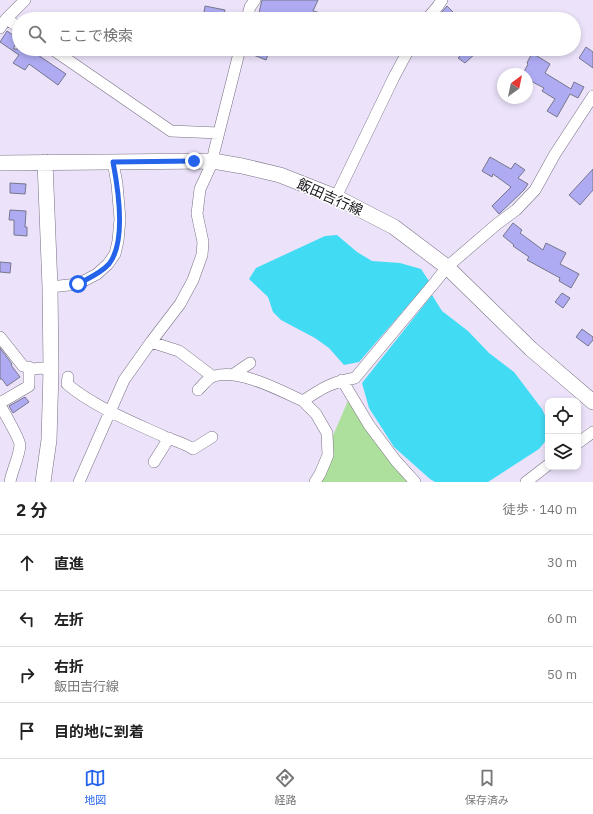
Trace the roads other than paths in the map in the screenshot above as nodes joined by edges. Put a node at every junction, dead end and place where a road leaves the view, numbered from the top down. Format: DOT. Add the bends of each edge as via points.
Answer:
graph roads {
  1 [pos="25,0"];
  2 [pos="255,0"];
  3 [pos="442,0"];
  4 [pos="14,12"];
  5 [pos="249,12"];
  6 [pos="433,12"];
  7 [pos="12,14"];
  8 [pos="3,24"];
  9 [pos="62,56"];
  10 [pos="238,56"];
  11 [pos="405,56"];
  12 [pos="593,96"];
  13 [pos="219,133"];
  14 [pos="213,161"];
  15 [pos="45,162"];
  16 [pos="113,162"];
  17 [pos="0,163"];
  18 [pos="336,197"];
  19 [pos="447,267"];
  20 [pos="50,286"];
  21 [pos="0,337"];
  22 [pos="151,342"];
  23 [pos="250,363"];
  24 [pos="29,367"];
  25 [pos="51,370"];
  26 [pos="234,374"];
  27 [pos="68,376"];
  28 [pos="212,376"];
  29 [pos="342,380"];
  30 [pos="198,390"];
  31 [pos="303,401"];
  32 [pos="593,402"];
  33 [pos="0,404"];
  34 [pos="110,411"];
  35 [pos="593,432"];
  36 [pos="212,437"];
  37 [pos="169,438"];
  38 [pos="581,441"];
  39 [pos="154,462"];
  40 [pos="545,467"];
  41 [pos="10,482"];
  42 [pos="43,482"];
  43 [pos="79,482"];
  44 [pos="315,482"];
  45 [pos="415,482"];
  46 [pos="526,482"];
  1 -- 4 [label="street"];
  2 -- 5 [label="street"];
  3 -- 6 [label="street"];
  7 -- 8 [label="street"];
  9 -- 13 [label="street" via="171,131"];
  10 -- 13 [label="street"];
  11 -- 18 [label="street"];
  12 -- 19 [label="street" via="535,190 516,210"];
  13 -- 14 [label="street"];
  14 -- 16 [label="main road, 飯田吉行線"];
  14 -- 18 [label="main road, 飯田吉行線" via="280,175"];
  14 -- 22 [label="street" via="200,189 196,214 203,242 202,256 180,304"];
  15 -- 16 [label="main road, 飯田吉行線"];
  15 -- 17 [label="main road, 飯田吉行線"];
  15 -- 20 [label="main road"];
  16 -- 20 [label="street" via="120,219 115,254 97,274 78,284"];
  18 -- 19 [label="main road, 飯田吉行線" via="394,227"];
  19 -- 29 [label="street" via="356,378"];
  19 -- 32 [label="main road, 飯田吉行線" via="532,349"];
  20 -- 25 [label="main road"];
  21 -- 24 [label="street" via="23,366"];
  22 -- 28 [label="street" via="179,351"];
  22 -- 34 [label="street" via="124,380"];
  23 -- 26 [label="street"];
  24 -- 25 [label="street"];
  24 -- 33 [label="street" via="29,386"];
  25 -- 42 [label="main road" via="49,440"];
  26 -- 28 [label="street"];
  26 -- 31 [label="street" via="266,384"];
  27 -- 34 [label="street" via="67,384 77,393"];
  28 -- 30 [label="street"];
  29 -- 31 [label="street" via="323,387"];
  29 -- 45 [label="street" via="369,425"];
  31 -- 44 [label="street" via="316,414 327,433 328,455"];
  33 -- 41 [label="street" via="20,443"];
  34 -- 37 [label="street"];
  34 -- 43 [label="street"];
  35 -- 38 [label="street"];
  36 -- 37 [label="street" via="193,449"];
  37 -- 39 [label="street"];
  40 -- 46 [label="street"];
}
